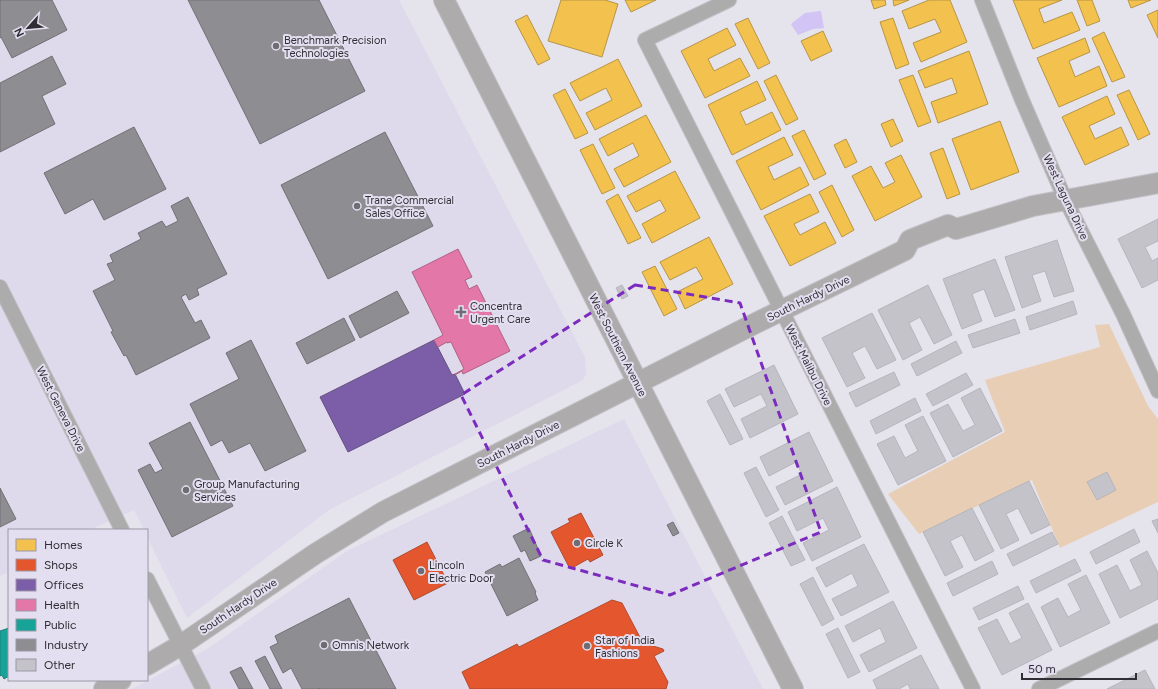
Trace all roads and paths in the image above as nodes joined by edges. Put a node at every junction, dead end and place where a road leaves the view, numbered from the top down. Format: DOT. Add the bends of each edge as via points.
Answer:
graph roads {
  1 [pos="444,0"];
  2 [pos="729,0"];
  3 [pos="982,0"];
  4 [pos="1158,182"];
  5 [pos="1065,199"];
  6 [pos="0,287"];
  7 [pos="781,311"];
  8 [pos="638,383"];
  9 [pos="1158,391"];
  10 [pos="121,529"];
  11 [pos="148,581"];
  12 [pos="1158,631"];
  13 [pos="181,645"];
  14 [pos="148,664"];
  15 [pos="119,681"];
  16 [pos="104,689"];
  17 [pos="203,689"];
  18 [pos="793,689"];
  19 [pos="973,689"];
  20 [pos="1039,689"];
  1 -- 8 [label="street, West Southern Avenue"];
  2 -- 7 [label="street, West Malibu Drive" via="645,40"];
  3 -- 5 [label="street, West Laguna Drive"];
  4 -- 5 [label="street, South Hardy Drive"];
  5 -- 7 [label="street, South Hardy Drive" via="1006,213 956,229 953,237 916,252 905,250"];
  5 -- 9 [label="street, West Laguna Drive" via="1123,314"];
  6 -- 10 [label="street, West Geneva Drive"];
  7 -- 8 [label="street, South Hardy Drive"];
  7 -- 19 [label="street, West Malibu Drive"];
  8 -- 13 [label="street, South Hardy Drive" via="383,512 315,554"];
  8 -- 18 [label="street, West Southern Avenue"];
  11 -- 13 [label="street"];
  12 -- 20 [label="street"];
  13 -- 14 [label="street, South Hardy Drive"];
  13 -- 17 [label="street"];
  15 -- 16 [label="street"];
}
